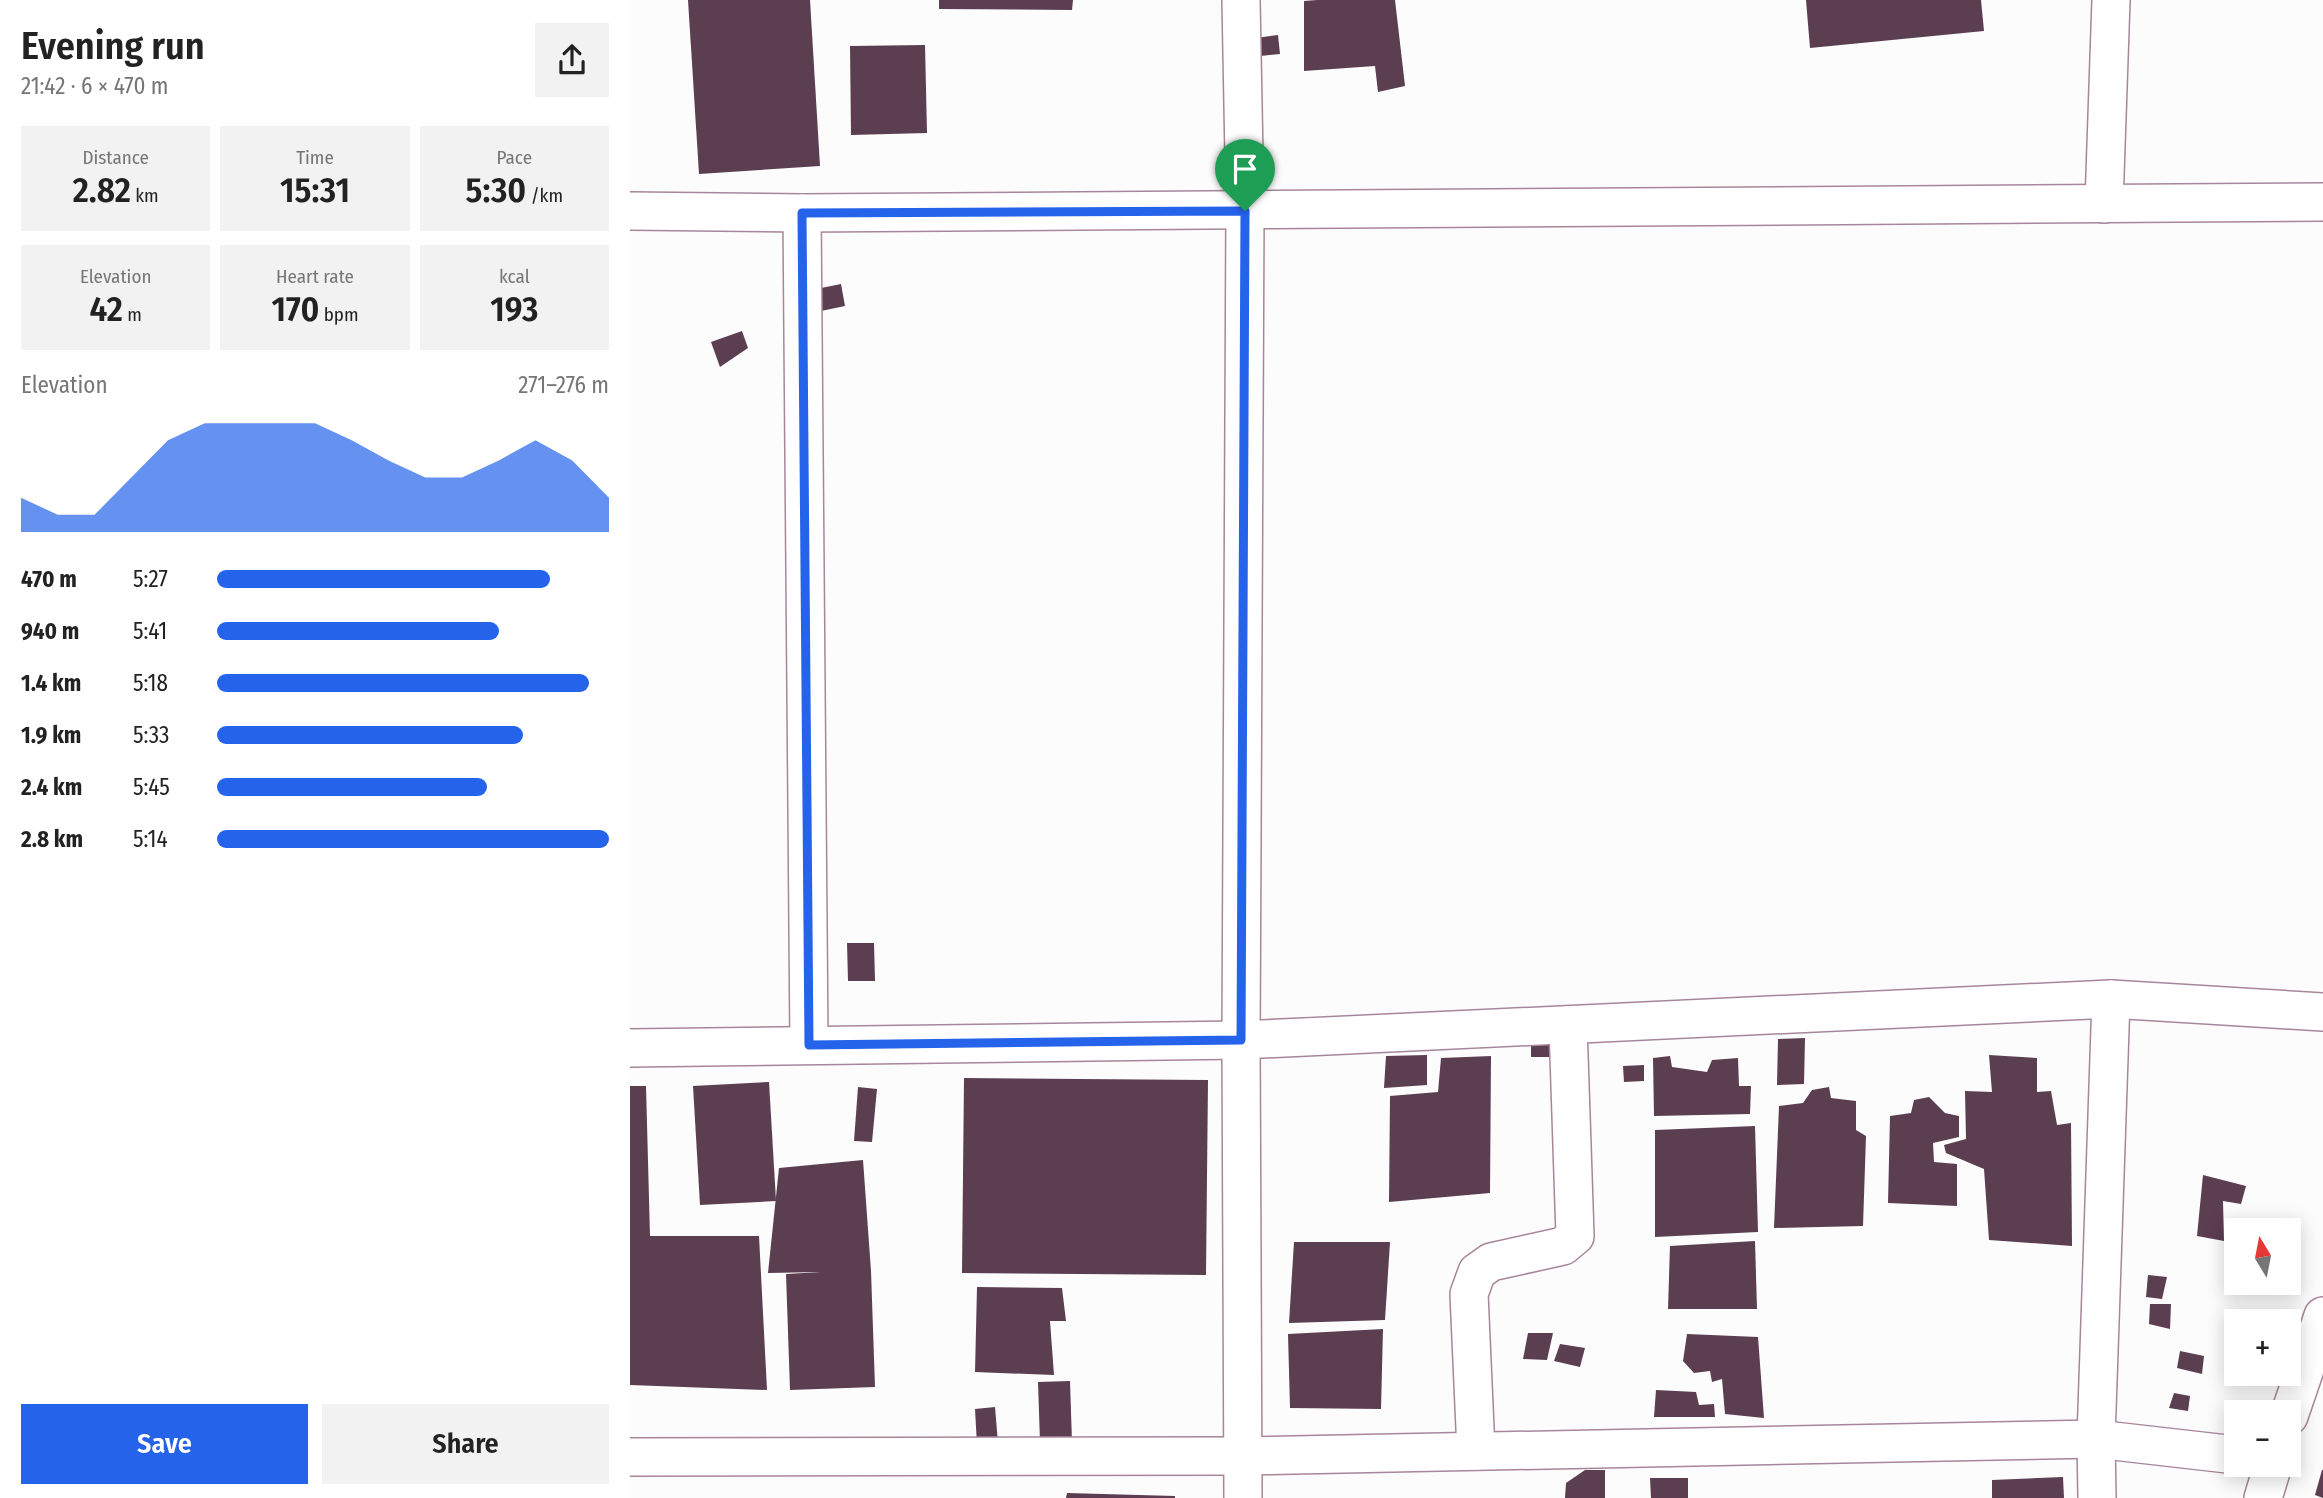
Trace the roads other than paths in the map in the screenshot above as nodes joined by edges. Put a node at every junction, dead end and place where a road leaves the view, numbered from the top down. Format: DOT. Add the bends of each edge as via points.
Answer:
graph roads {
  1 [pos="1241,0"];
  2 [pos="2111,0"];
  3 [pos="2323,202"];
  4 [pos="2104,204"];
  5 [pos="630,211"];
  6 [pos="1245,211"];
  7 [pos="802,213"];
  8 [pos="2111,999"];
  9 [pos="2323,1012"];
  10 [pos="1568,1024"];
  11 [pos="1241,1040"];
  12 [pos="809,1045"];
  13 [pos="630,1048"];
  14 [pos="2323,1316"];
  15 [pos="2294,1400"];
  16 [pos="2096,1439"];
  17 [pos="1476,1451"];
  18 [pos="2224,1454"];
  19 [pos="1242,1455"];
  20 [pos="630,1457"];
  21 [pos="2269,1477"];
  22 [pos="1243,1498"];
  23 [pos="2097,1498"];
  24 [pos="2263,1498"];
  1 -- 6 [label="street"];
  2 -- 4 [label="street"];
  3 -- 4 [label="street"];
  4 -- 6 [label="street"];
  5 -- 7 [label="street"];
  6 -- 7 [label="street"];
  6 -- 11 [label="street"];
  7 -- 12 [label="street"];
  8 -- 9 [label="street"];
  8 -- 10 [label="street"];
  8 -- 16 [label="street"];
  10 -- 11 [label="street"];
  10 -- 17 [label="street" via="1575,1236 1563,1246 1490,1262 1477,1272 1469,1294"];
  11 -- 12 [label="street"];
  11 -- 19 [label="street"];
  12 -- 13 [label="street"];
  14 -- 15 [label="street"];
  16 -- 17 [label="street"];
  16 -- 18 [label="street"];
  16 -- 23 [label="street"];
  17 -- 19 [label="street"];
  19 -- 20 [label="street"];
  19 -- 22 [label="street"];
  21 -- 24 [label="street"];
}
